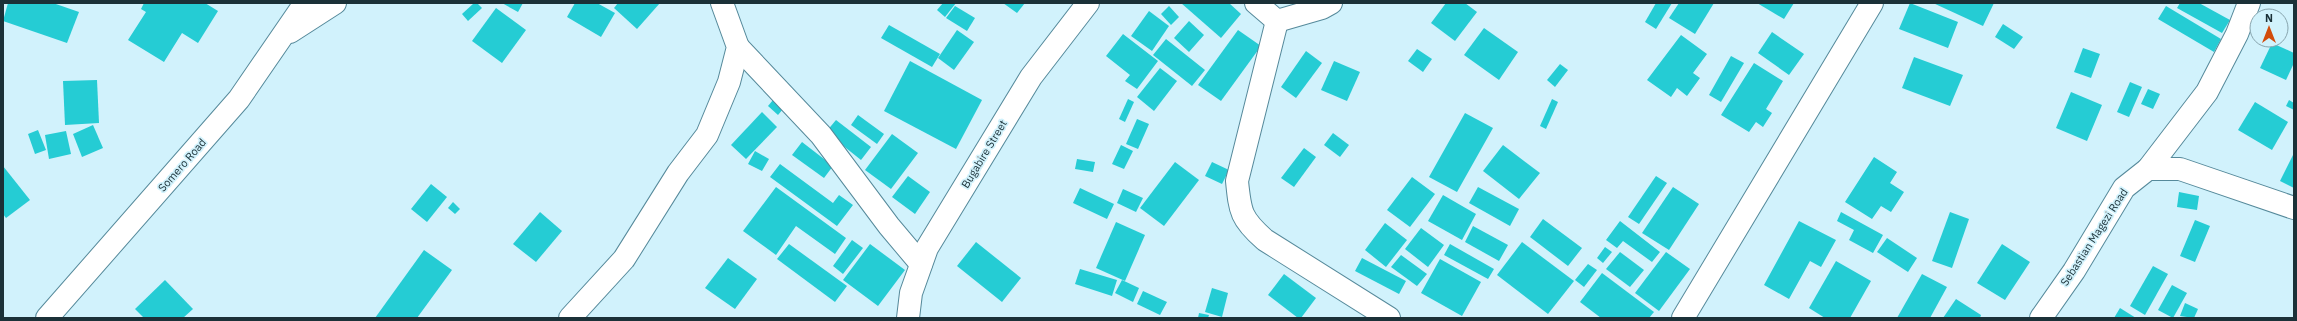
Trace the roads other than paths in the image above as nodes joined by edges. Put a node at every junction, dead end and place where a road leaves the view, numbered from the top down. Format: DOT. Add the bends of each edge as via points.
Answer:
graph roads {
  1 [pos="305,3"];
  2 [pos="334,3"];
  3 [pos="722,3"];
  4 [pos="1088,3"];
  5 [pos="1256,3"];
  6 [pos="1331,3"];
  7 [pos="1872,3"];
  8 [pos="2249,3"];
  9 [pos="1277,21"];
  10 [pos="283,36"];
  11 [pos="738,47"];
  12 [pos="2148,169"];
  13 [pos="2294,208"];
  14 [pos="921,264"];
  15 [pos="1689,316"];
  16 [pos="47,318"];
  17 [pos="570,318"];
  18 [pos="908,318"];
  19 [pos="1389,318"];
  20 [pos="2041,318"];
  1 -- 10 [label="street, Somero Road"];
  2 -- 10 [label="street"];
  3 -- 11 [label="street"];
  4 -- 14 [label="street, Bugabire Street" via="1031,77 927,248"];
  5 -- 9 [label="street"];
  6 -- 9 [label="street"];
  7 -- 15 [label="street"];
  8 -- 12 [label="street, Sebastian Magezi Road" via="2237,34 2207,92"];
  9 -- 19 [label="street" via="1237,181 1239,204 1247,225 1265,240"];
  10 -- 16 [label="street, Somero Road" via="239,99"];
  11 -- 14 [label="street" via="820,135"];
  11 -- 17 [label="street" via="729,82 707,135 678,174 624,259"];
  12 -- 13 [label="street" via="2180,169"];
  12 -- 20 [label="street, Sebastian Magezi Road" via="2124,188 2074,271"];
  14 -- 18 [label="street, Bugabire Street" via="911,293"];
}
